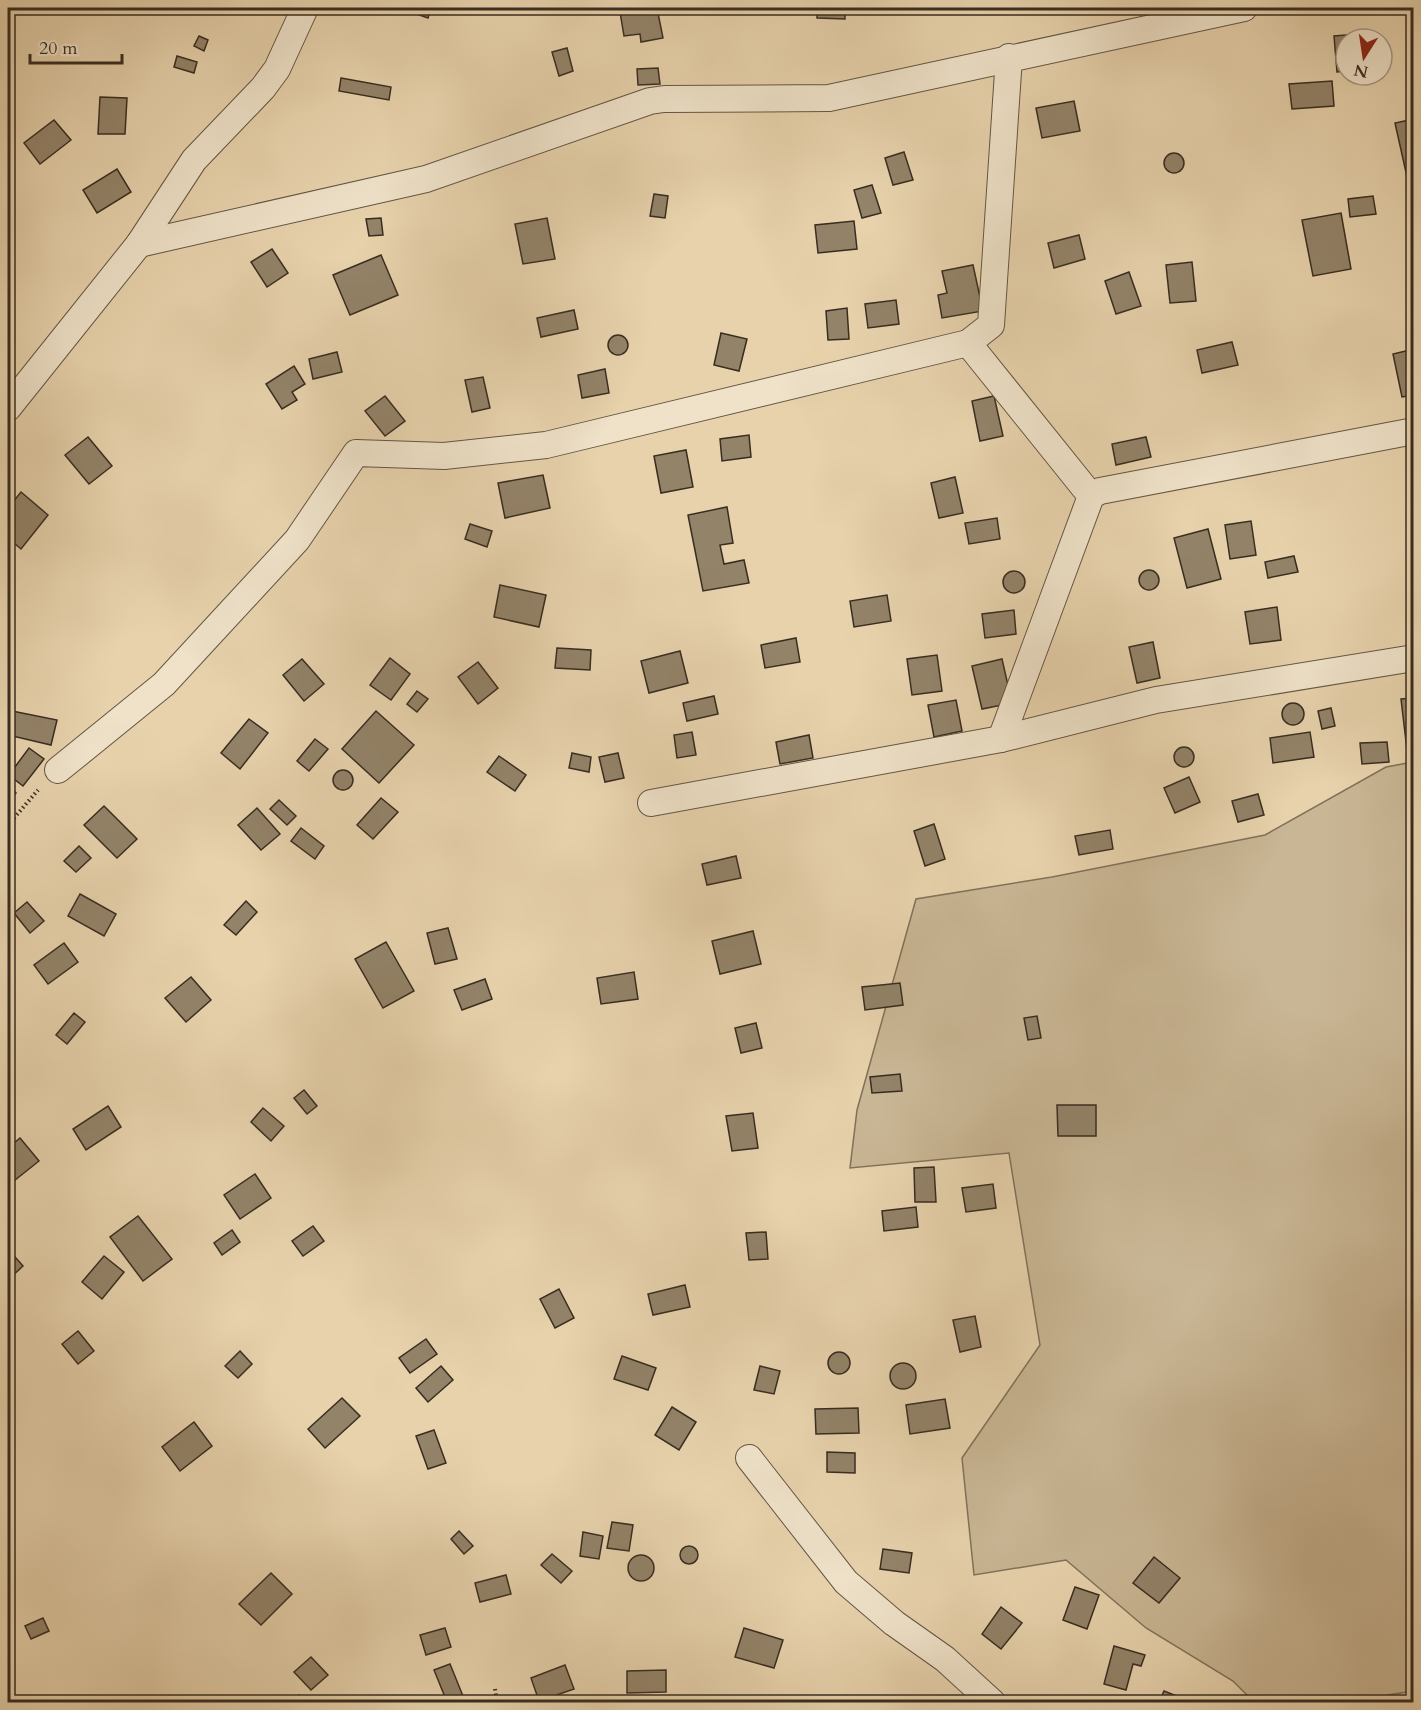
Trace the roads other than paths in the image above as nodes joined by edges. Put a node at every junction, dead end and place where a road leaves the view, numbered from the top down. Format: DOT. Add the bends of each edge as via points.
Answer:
graph roads {
  1 [pos="305,8"];
  2 [pos="1244,8"];
  3 [pos="1009,57"];
  4 [pos="139,244"];
  5 [pos="968,343"];
  6 [pos="8,408"];
  7 [pos="1413,431"];
  8 [pos="1091,496"];
  9 [pos="1413,658"];
  10 [pos="1001,739"];
  11 [pos="58,770"];
  12 [pos="651,803"];
  13 [pos="749,1458"];
  14 [pos="992,1702"];
  1 -- 4 [label="street" via="277,69 194,160"];
  2 -- 3 [label="street"];
  3 -- 4 [label="street" via="829,98 664,99 633,105 426,179"];
  3 -- 5 [label="street" via="991,325"];
  4 -- 6 [label="street"];
  5 -- 8 [label="street"];
  5 -- 11 [label="street" via="546,445 444,456 356,453 297,540 164,684"];
  7 -- 8 [label="street" via="1100,491"];
  8 -- 10 [label="street"];
  9 -- 10 [label="street" via="1156,700"];
  10 -- 12 [label="street"];
  13 -- 14 [label="street" via="846,1582 945,1659"];
}
